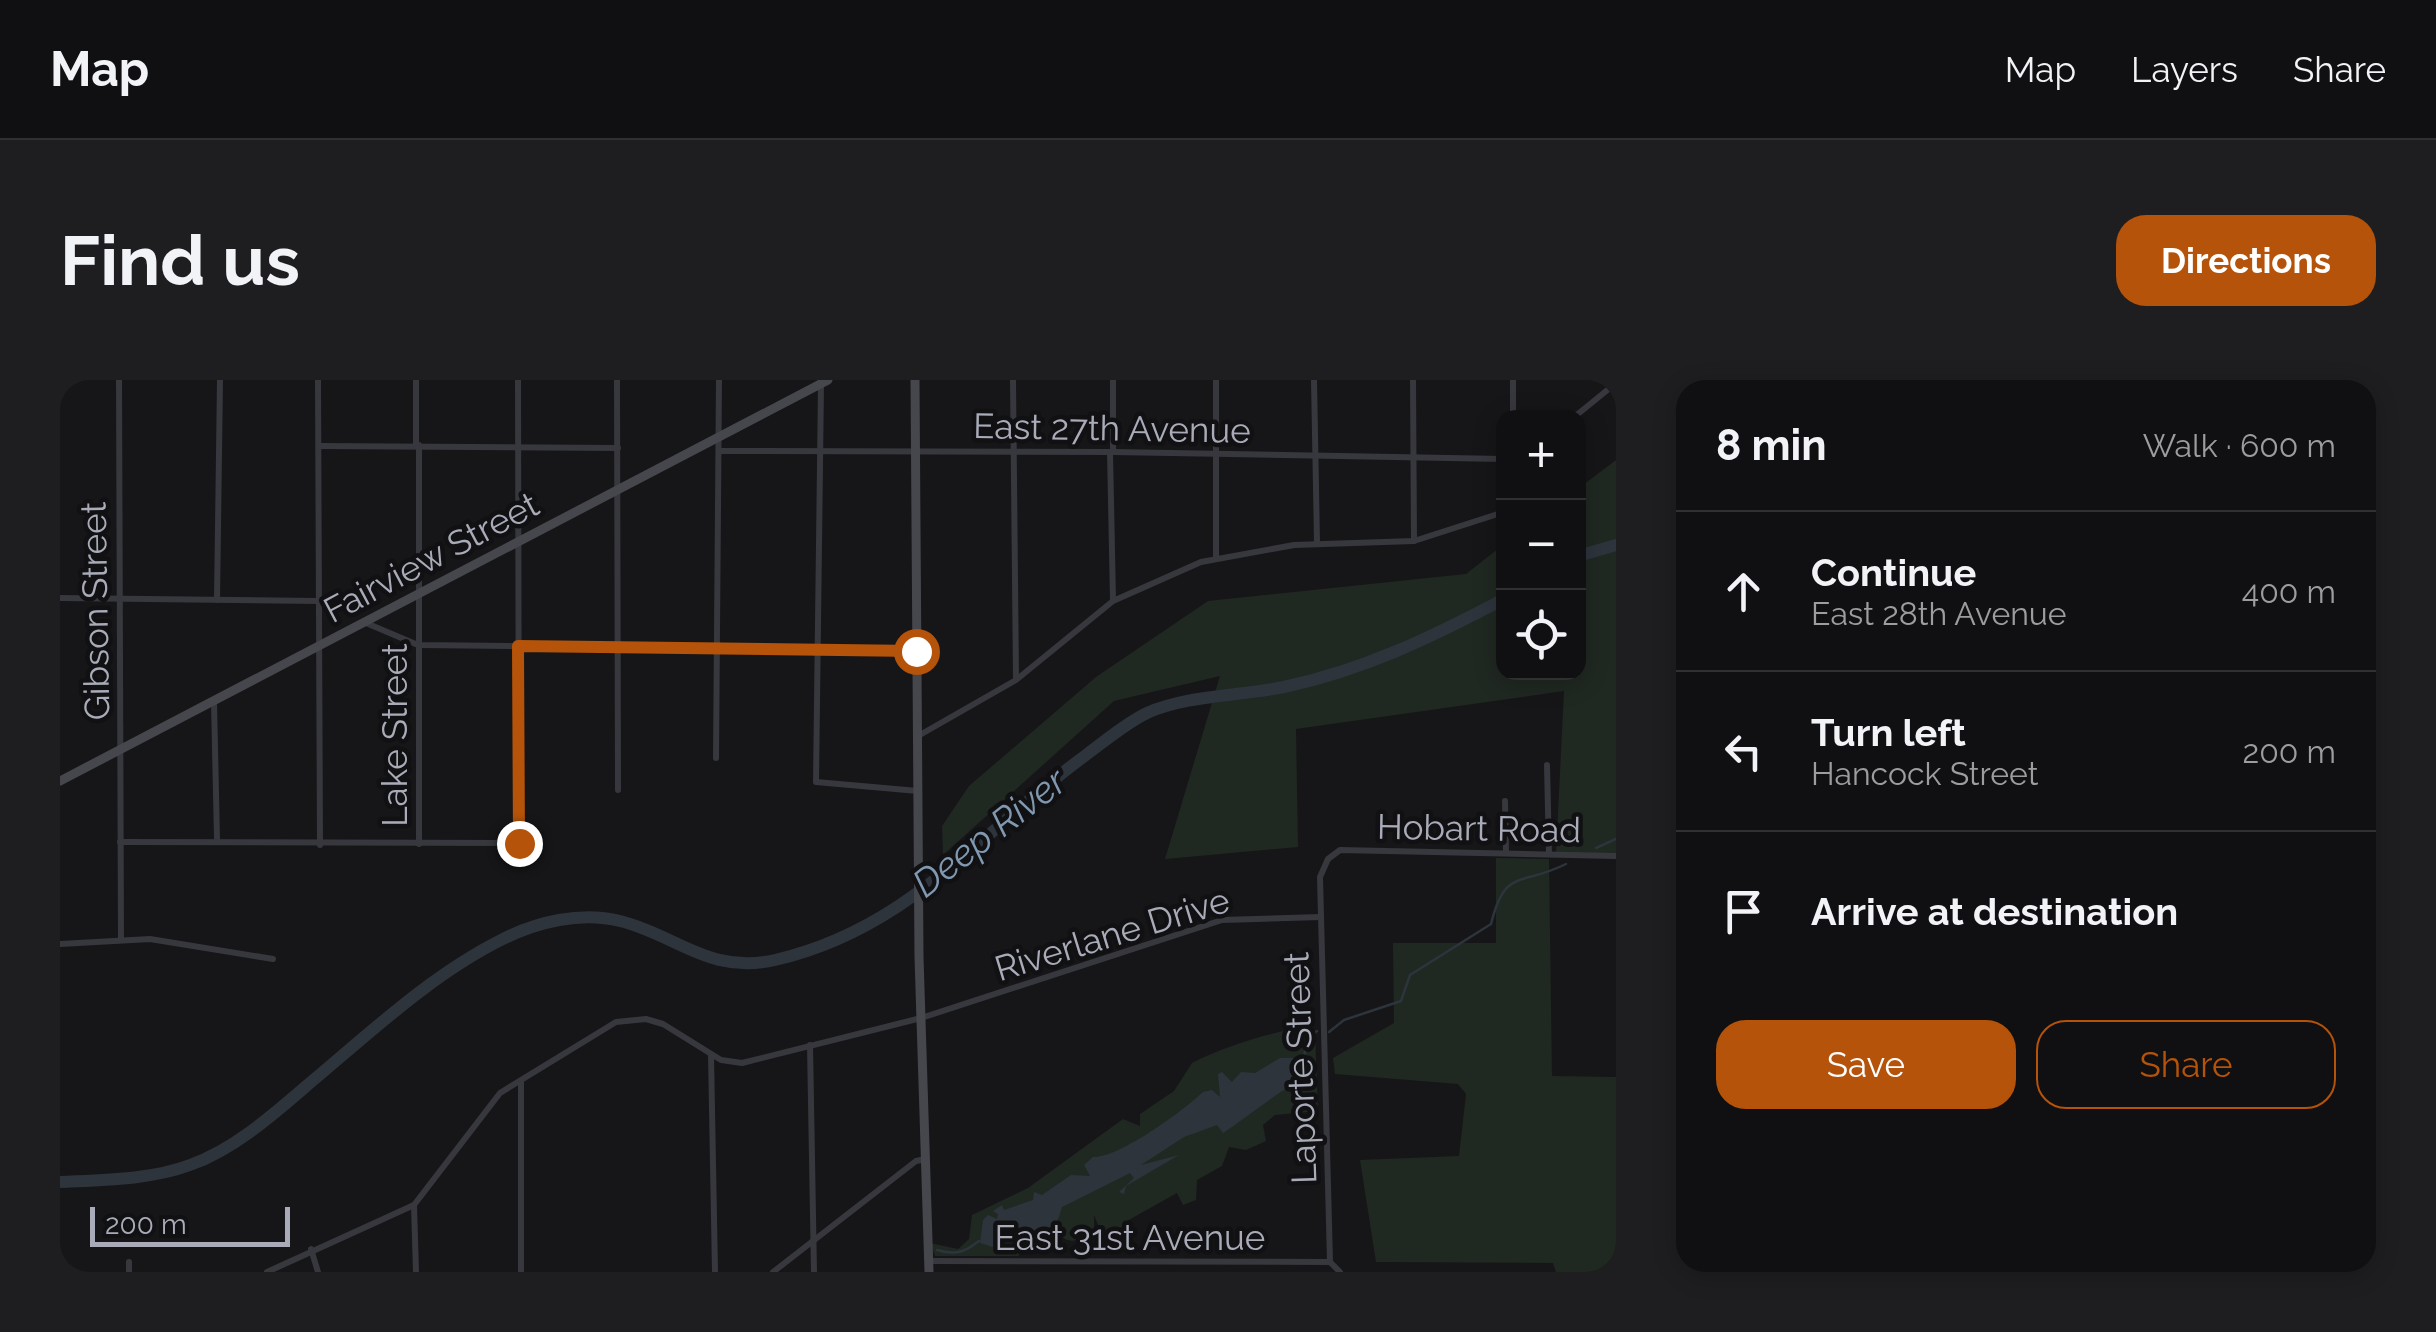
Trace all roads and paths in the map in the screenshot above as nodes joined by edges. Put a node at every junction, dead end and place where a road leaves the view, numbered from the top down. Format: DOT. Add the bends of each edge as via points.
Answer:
graph roads {
  1 [pos="119,380"];
  2 [pos="220,380"];
  3 [pos="318,380"];
  4 [pos="416,380"];
  5 [pos="518,380"];
  6 [pos="618,380"];
  7 [pos="719,380"];
  8 [pos="915,380"];
  9 [pos="1013,380"];
  10 [pos="1112,380"];
  11 [pos="1216,380"];
  12 [pos="1314,380"];
  13 [pos="1414,380"];
  14 [pos="1513,380"];
  15 [pos="824,382"];
  16 [pos="1613,383"];
  17 [pos="1513,410"];
  18 [pos="1582,410"];
  19 [pos="720,435"];
  20 [pos="417,445"];
  21 [pos="319,446"];
  22 [pos="520,446"];
  23 [pos="618,448"];
  24 [pos="817,451"];
  25 [pos="914,451"];
  26 [pos="1014,451"];
  27 [pos="720,452"];
  28 [pos="1112,452"];
  29 [pos="1216,453"];
  30 [pos="1315,455"];
  31 [pos="1414,458"];
  32 [pos="1496,459"];
  33 [pos="618,490"];
  34 [pos="1496,515"];
  35 [pos="1414,541"];
  36 [pos="1317,542"];
  37 [pos="519,543"];
  38 [pos="1216,559"];
  39 [pos="419,593"];
  40 [pos="60,598"];
  41 [pos="118,599"];
  42 [pos="217,600"];
  43 [pos="319,600"];
  44 [pos="1114,601"];
  45 [pos="366,622"];
  46 [pos="418,646"];
  47 [pos="518,646"];
  48 [pos="616,647"];
  49 [pos="320,648"];
  50 [pos="716,648"];
  51 [pos="819,649"];
  52 [pos="916,651"];
  53 [pos="1016,680"];
  54 [pos="214,702"];
  55 [pos="916,736"];
  56 [pos="121,750"];
  57 [pos="716,758"];
  58 [pos="1548,765"];
  59 [pos="60,781"];
  60 [pos="618,790"];
  61 [pos="918,791"];
  62 [pos="1505,801"];
  63 [pos="216,839"];
  64 [pos="120,842"];
  65 [pos="419,844"];
  66 [pos="320,845"];
  67 [pos="1340,850"];
  68 [pos="1506,853"];
  69 [pos="1549,854"];
  70 [pos="1616,856"];
  71 [pos="1321,918"];
  72 [pos="121,938"];
  73 [pos="60,944"];
  74 [pos="272,959"];
  75 [pos="921,1018"];
  76 [pos="810,1045"];
  77 [pos="711,1054"];
  78 [pos="521,1080"];
  79 [pos="926,1160"];
  80 [pos="414,1204"];
  81 [pos="814,1241"];
  82 [pos="311,1249"];
  83 [pos="128,1262"];
  84 [pos="1330,1262"];
  85 [pos="929,1266"];
  86 [pos="128,1272"];
  87 [pos="267,1272"];
  88 [pos="318,1272"];
  89 [pos="416,1272"];
  90 [pos="521,1272"];
  91 [pos="715,1272"];
  92 [pos="772,1272"];
  93 [pos="814,1272"];
  94 [pos="1340,1272"];
  1 -- 41 [label="street, Gibson Street"];
  2 -- 42 [label="street"];
  3 -- 21 [label="street"];
  4 -- 20 [label="street, Lake Street"];
  5 -- 22 [label="street"];
  6 -- 23 [label="street"];
  7 -- 19 [label="street"];
  8 -- 25 [label="street"];
  9 -- 26 [label="street"];
  10 -- 28 [label="street"];
  11 -- 29 [label="street"];
  12 -- 30 [label="street"];
  13 -- 31 [label="street"];
  14 -- 17 [label="street"];
  15 -- 19 [label="street, Fairview Street"];
  15 -- 24 [label="street"];
  16 -- 18 [label="street"];
  19 -- 27 [label="street"];
  19 -- 33 [label="street, Fairview Street"];
  20 -- 21 [label="street"];
  20 -- 22 [label="street"];
  20 -- 39 [label="street, Lake Street"];
  21 -- 43 [label="street"];
  22 -- 23 [label="street"];
  22 -- 37 [label="street"];
  23 -- 33 [label="street"];
  24 -- 25 [label="street, East 27th Avenue"];
  24 -- 27 [label="street, East 27th Avenue"];
  24 -- 51 [label="street"];
  25 -- 26 [label="street, East 27th Avenue"];
  25 -- 52 [label="street"];
  26 -- 28 [label="street, East 27th Avenue"];
  26 -- 53 [label="street"];
  27 -- 50 [label="street"];
  28 -- 29 [label="street, East 27th Avenue"];
  28 -- 44 [label="street"];
  29 -- 30 [label="street, East 27th Avenue"];
  29 -- 38 [label="street"];
  30 -- 31 [label="street, East 27th Avenue"];
  30 -- 36 [label="street"];
  31 -- 32 [label="street, East 27th Avenue"];
  31 -- 35 [label="street"];
  33 -- 37 [label="street, Fairview Street"];
  33 -- 48 [label="street"];
  34 -- 35 [label="street"];
  35 -- 36 [label="street"];
  36 -- 38 [label="street"];
  37 -- 39 [label="street, Fairview Street"];
  37 -- 47 [label="street"];
  38 -- 44 [label="street"];
  39 -- 45 [label="street, Fairview Street"];
  39 -- 46 [label="street, Lake Street"];
  40 -- 41 [label="street"];
  41 -- 42 [label="street"];
  41 -- 56 [label="street, Gibson Street"];
  42 -- 43 [label="street"];
  43 -- 49 [label="street"];
  44 -- 53 [label="street"];
  45 -- 46 [label="street"];
  45 -- 49 [label="street, Fairview Street"];
  46 -- 47 [label="street"];
  46 -- 65 [label="street, Lake Street"];
  47 -- 48 [label="street"];
  47 -- 65 [label="street" via="519,843"];
  48 -- 50 [label="street"];
  48 -- 60 [label="street"];
  49 -- 54 [label="street, Fairview Street"];
  49 -- 66 [label="street"];
  50 -- 51 [label="street"];
  50 -- 57 [label="street"];
  51 -- 52 [label="street"];
  51 -- 61 [label="street" via="816,782"];
  52 -- 55 [label="street"];
  53 -- 55 [label="street"];
  54 -- 56 [label="street, Fairview Street"];
  54 -- 63 [label="street"];
  55 -- 61 [label="street"];
  56 -- 59 [label="street, Fairview Street"];
  56 -- 64 [label="street, Gibson Street"];
  58 -- 69 [label="street"];
  61 -- 75 [label="street"];
  62 -- 68 [label="street"];
  63 -- 64 [label="street"];
  63 -- 66 [label="street"];
  64 -- 72 [label="street, Gibson Street"];
  65 -- 66 [label="street"];
  67 -- 68 [label="street, Hobart Road"];
  67 -- 71 [label="street, Laporte Street" via="1320,877"];
  68 -- 69 [label="street, Hobart Road"];
  69 -- 70 [label="street, Hobart Road"];
  71 -- 75 [label="street, Riverlane Drive" via="1222,920"];
  71 -- 84 [label="street, Laporte Street"];
  72 -- 73 [label="street"];
  72 -- 74 [label="street"];
  75 -- 76 [label="street, Riverlane Drive"];
  75 -- 79 [label="street"];
  76 -- 77 [label="street, Riverlane Drive" via="742,1063"];
  76 -- 81 [label="street"];
  77 -- 78 [label="street" via="663,1024 632,1019 616,1022"];
  77 -- 91 [label="street"];
  78 -- 80 [label="street" via="486,1106"];
  78 -- 90 [label="street"];
  79 -- 81 [label="street" via="916,1161"];
  79 -- 85 [label="street"];
  80 -- 82 [label="street"];
  80 -- 89 [label="street"];
  81 -- 92 [label="street"];
  81 -- 93 [label="street"];
  82 -- 87 [label="street"];
  82 -- 88 [label="street"];
  83 -- 86 [label="street"];
  84 -- 85 [label="street, East 31st Avenue"];
  84 -- 94 [label="street"];
}
